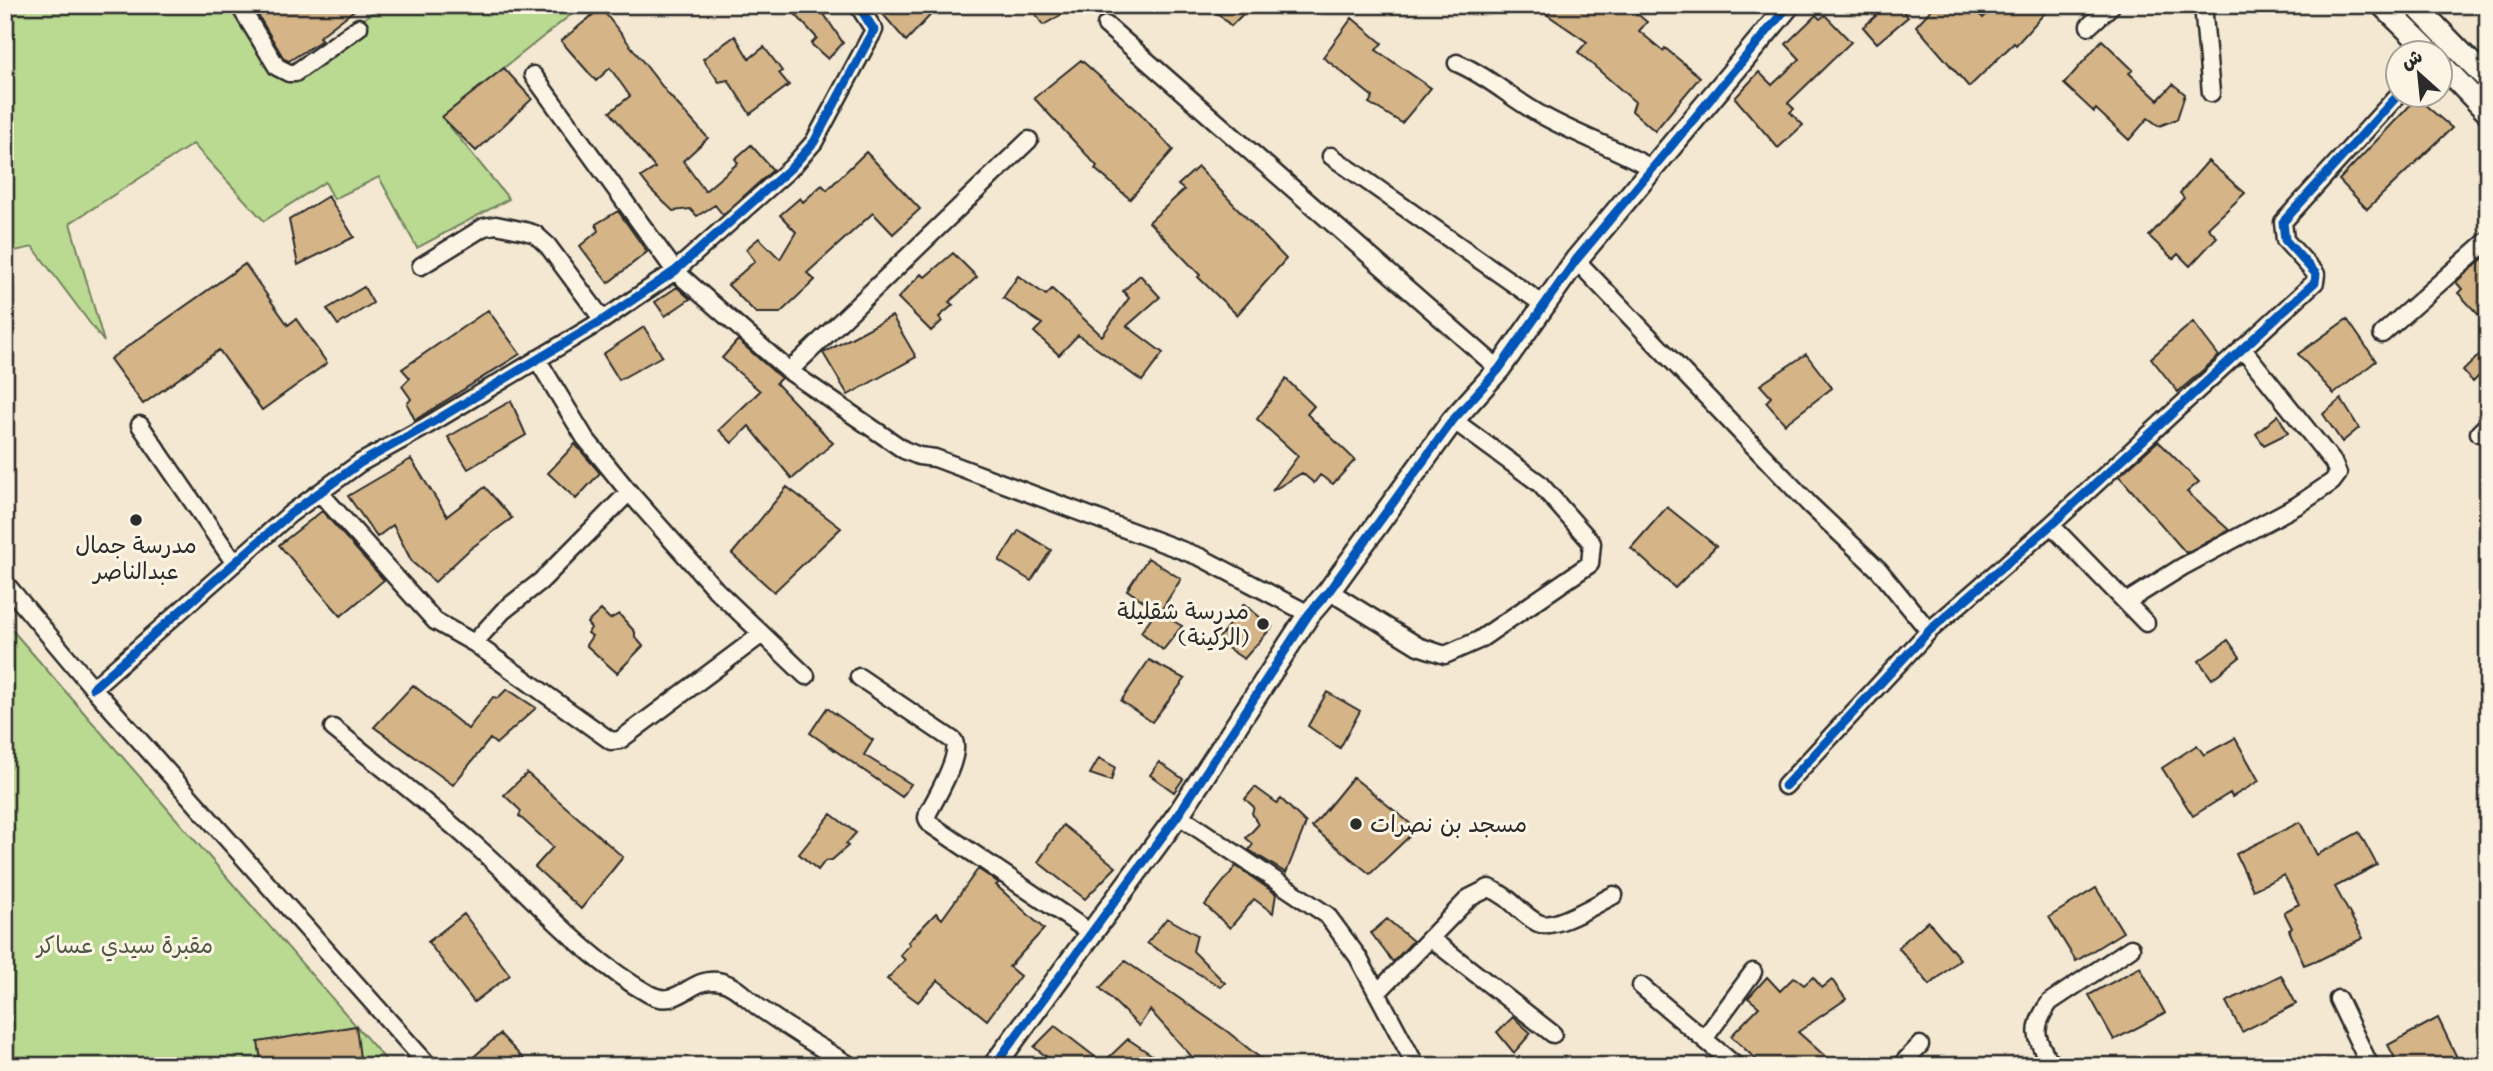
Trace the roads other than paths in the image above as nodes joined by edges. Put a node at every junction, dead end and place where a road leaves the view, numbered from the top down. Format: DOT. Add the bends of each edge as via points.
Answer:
graph roads {
  1 [pos="239,5"];
  2 [pos="858,5"];
  3 [pos="1789,5"];
  4 [pos="2112,5"];
  5 [pos="2203,5"];
  6 [pos="2382,5"];
  7 [pos="2415,5"];
  8 [pos="1106,25"];
  9 [pos="2089,26"];
  10 [pos="359,27"];
  11 [pos="2416,38"];
  12 [pos="1457,63"];
  13 [pos="533,75"];
  14 [pos="2454,77"];
  15 [pos="2488,80"];
  16 [pos="2211,93"];
  17 [pos="2386,108"];
  18 [pos="2488,113"];
  19 [pos="1029,140"];
  20 [pos="1331,156"];
  21 [pos="1653,169"];
  22 [pos="2488,240"];
  23 [pos="1576,260"];
  24 [pos="421,266"];
  25 [pos="675,271"];
  26 [pos="1545,305"];
  27 [pos="603,320"];
  28 [pos="2382,334"];
  29 [pos="2242,348"];
  30 [pos="537,359"];
  31 [pos="1499,369"];
  32 [pos="789,371"];
  33 [pos="1452,420"];
  34 [pos="140,425"];
  35 [pos="629,492"];
  36 [pos="320,493"];
  37 [pos="2051,526"];
  38 [pos="234,562"];
  39 [pos="5,583"];
  40 [pos="1329,591"];
  41 [pos="2126,602"];
  42 [pos="1309,614"];
  43 [pos="2146,623"];
  44 [pos="1929,631"];
  45 [pos="762,634"];
  46 [pos="474,643"];
  47 [pos="806,676"];
  48 [pos="859,677"];
  49 [pos="93,688"];
  50 [pos="333,728"];
  51 [pos="1785,786"];
  52 [pos="1178,816"];
  53 [pos="1614,895"];
  54 [pos="1091,933"];
  55 [pos="1430,938"];
  56 [pos="2132,948"];
  57 [pos="1753,972"];
  58 [pos="1641,986"];
  59 [pos="1377,993"];
  60 [pos="2338,999"];
  61 [pos="1553,1034"];
  62 [pos="1704,1039"];
  63 [pos="1920,1045"];
  64 [pos="429,1066"];
  65 [pos="851,1066"];
  66 [pos="994,1066"];
  67 [pos="1416,1066"];
  68 [pos="1737,1066"];
  69 [pos="1900,1066"];
  70 [pos="2052,1066"];
  71 [pos="2370,1066"];
  1 -- 10 [label="street" via="277,67 289,73"];
  2 -- 25 [label="street" via="874,30 814,142"];
  3 -- 21 [label="street"];
  4 -- 9 [label="street"];
  5 -- 16 [label="street"];
  6 -- 11 [label="street"];
  7 -- 15 [label="street"];
  8 -- 31 [label="street"];
  12 -- 21 [label="street" via="1488,78 1546,118"];
  13 -- 25 [label="street"];
  14 -- 18 [label="street"];
  17 -- 29 [label="street" via="2283,222 2285,240 2316,274 2316,281"];
  19 -- 32 [label="street"];
  20 -- 26 [label="street"];
  21 -- 23 [label="street"];
  22 -- 28 [label="street"];
  23 -- 26 [label="street"];
  23 -- 44 [label="street" via="1810,505 1879,570"];
  24 -- 27 [label="street" via="484,227 525,231 548,246"];
  25 -- 27 [label="street"];
  25 -- 32 [label="street"];
  26 -- 31 [label="street"];
  27 -- 30 [label="street"];
  29 -- 37 [label="street"];
  29 -- 41 [label="street" via="2338,474 2298,505"];
  30 -- 35 [label="street" via="585,438"];
  30 -- 36 [label="street" via="360,463"];
  31 -- 33 [label="street"];
  32 -- 42 [label="street" via="904,450 1200,557"];
  33 -- 40 [label="street"];
  33 -- 40 [label="street" via="1539,482 1592,543 1590,564 1479,640 1445,654 1418,646"];
  34 -- 38 [label="street"];
  35 -- 45 [label="street"];
  35 -- 46 [label="street"];
  36 -- 38 [label="street"];
  36 -- 46 [label="street" via="435,621"];
  37 -- 41 [label="street"];
  37 -- 44 [label="street"];
  38 -- 49 [label="street"];
  39 -- 49 [label="street"];
  40 -- 42 [label="street"];
  41 -- 43 [label="street"];
  42 -- 52 [label="street"];
  44 -- 51 [label="street"];
  45 -- 46 [label="street" via="617,741"];
  45 -- 47 [label="street"];
  48 -- 54 [label="street" via="954,741 956,751 928,813 930,824"];
  49 -- 64 [label="street"];
  50 -- 65 [label="street" via="627,980 658,999 671,1000 711,981 731,985"];
  52 -- 54 [label="street"];
  52 -- 59 [label="street" via="1327,915"];
  53 -- 55 [label="street" via="1570,917 1540,924 1504,894 1489,888 1469,898"];
  54 -- 66 [label="street"];
  55 -- 59 [label="street"];
  55 -- 61 [label="street"];
  56 -- 70 [label="street" via="2050,1002 2040,1015 2038,1043"];
  57 -- 62 [label="street"];
  58 -- 62 [label="street"];
  59 -- 67 [label="street"];
  60 -- 71 [label="street"];
  62 -- 68 [label="street"];
  63 -- 69 [label="street"];
}
